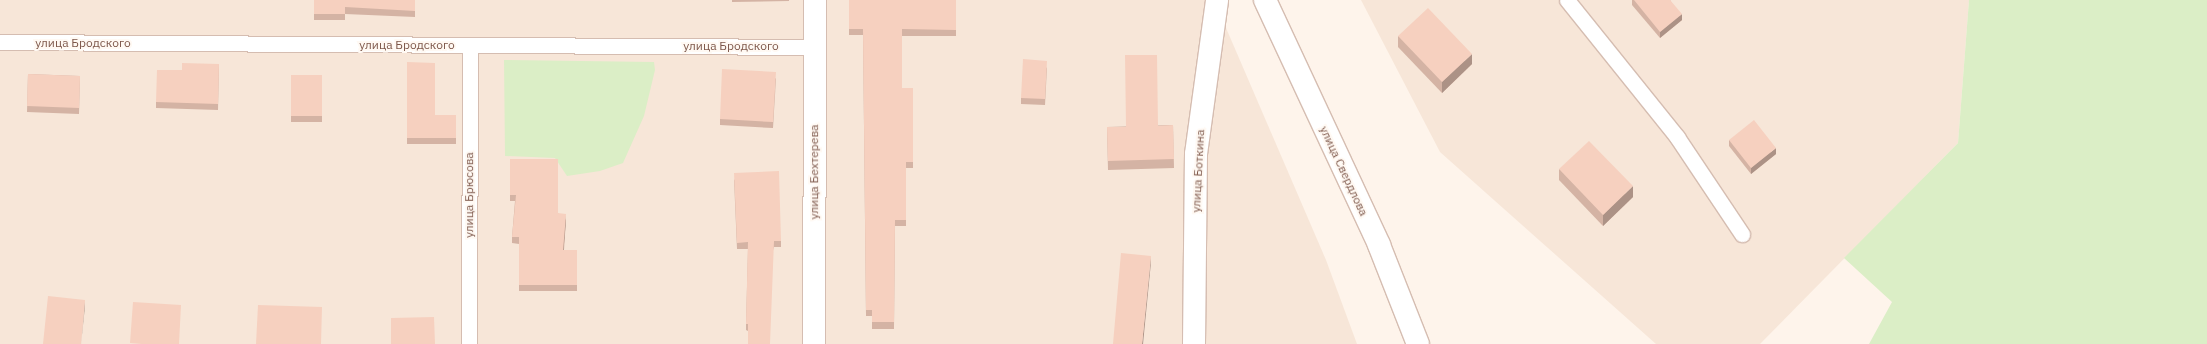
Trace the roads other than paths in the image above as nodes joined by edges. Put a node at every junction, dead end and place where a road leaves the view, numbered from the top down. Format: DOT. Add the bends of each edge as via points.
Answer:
graph roads {
  1 [pos="815,0"];
  2 [pos="1217,0"];
  3 [pos="1265,0"];
  4 [pos="1567,0"];
  5 [pos="0,42"];
  6 [pos="470,45"];
  7 [pos="814,47"];
  8 [pos="1742,234"];
  9 [pos="469,344"];
  10 [pos="814,344"];
  11 [pos="1194,344"];
  12 [pos="1418,344"];
  1 -- 7 [label="street, улица Бехтерева"];
  2 -- 11 [label="street, улица Боткина" via="1196,154"];
  3 -- 12 [label="street, улица Свердлова" via="1380,245"];
  4 -- 8 [label="lane" via="1677,137"];
  5 -- 6 [label="lane, улица Бродского"];
  6 -- 7 [label="lane, улица Бродского"];
  6 -- 9 [label="lane, улица Брюсова"];
  7 -- 10 [label="street, улица Бехтерева"];
}
